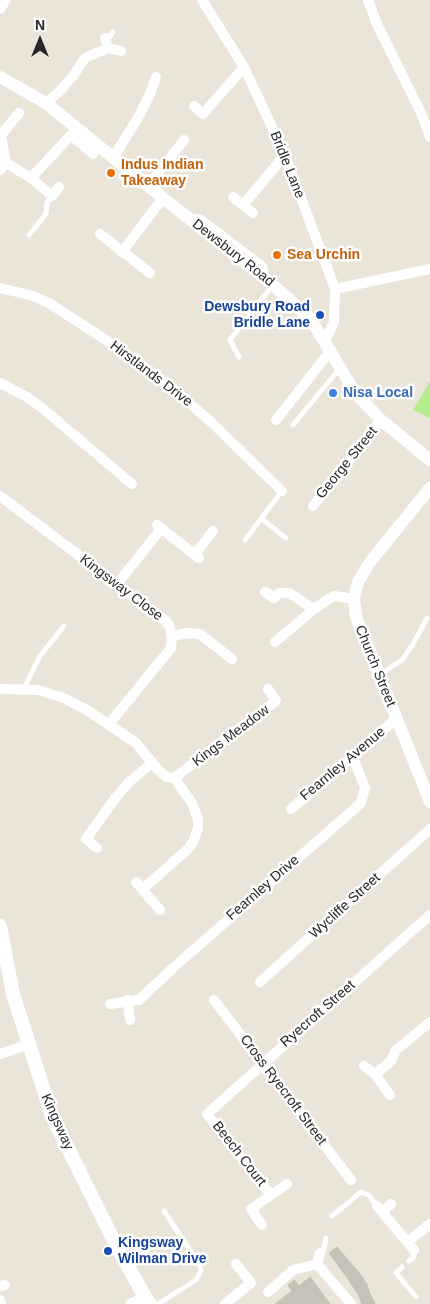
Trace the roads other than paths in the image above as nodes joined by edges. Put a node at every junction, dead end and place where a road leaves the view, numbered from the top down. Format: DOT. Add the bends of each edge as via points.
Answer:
graph roads {
  1 [pos="6,0"];
  2 [pos="202,0"];
  3 [pos="368,0"];
  4 [pos="0,9"];
  5 [pos="122,51"];
  6 [pos="244,67"];
  7 [pos="1,77"];
  8 [pos="156,77"];
  9 [pos="46,103"];
  10 [pos="194,106"];
  11 [pos="19,113"];
  12 [pos="430,138"];
  13 [pos="184,140"];
  14 [pos="93,154"];
  15 [pos="285,155"];
  16 [pos="113,158"];
  17 [pos="3,166"];
  18 [pos="31,178"];
  19 [pos="148,186"];
  20 [pos="59,187"];
  21 [pos="52,196"];
  22 [pos="233,197"];
  23 [pos="163,198"];
  24 [pos="243,205"];
  25 [pos="253,214"];
  26 [pos="100,234"];
  27 [pos="29,235"];
  28 [pos="122,252"];
  29 [pos="430,258"];
  30 [pos="429,270"];
  31 [pos="150,273"];
  32 [pos="271,283"];
  33 [pos="0,288"];
  34 [pos="335,288"];
  35 [pos="328,346"];
  36 [pos="239,357"];
  37 [pos="340,368"];
  38 [pos="0,383"];
  39 [pos="276,420"];
  40 [pos="381,420"];
  41 [pos="293,425"];
  42 [pos="430,460"];
  43 [pos="132,484"];
  44 [pos="430,488"];
  45 [pos="282,491"];
  46 [pos="0,496"];
  47 [pos="313,506"];
  48 [pos="262,519"];
  49 [pos="213,531"];
  50 [pos="286,538"];
  51 [pos="245,540"];
  52 [pos="117,584"];
  53 [pos="265,592"];
  54 [pos="354,599"];
  55 [pos="314,609"];
  56 [pos="426,618"];
  57 [pos="64,626"];
  58 [pos="172,636"];
  59 [pos="275,642"];
  60 [pos="232,659"];
  61 [pos="379,675"];
  62 [pos="0,688"];
  63 [pos="24,688"];
  64 [pos="268,689"];
  65 [pos="396,719"];
  66 [pos="109,724"];
  67 [pos="353,757"];
  68 [pos="152,763"];
  69 [pos="174,778"];
  70 [pos="427,786"];
  71 [pos="430,802"];
  72 [pos="291,809"];
  73 [pos="430,829"];
  74 [pos="97,848"];
  75 [pos="160,910"];
  76 [pos="430,915"];
  77 [pos="0,926"];
  78 [pos="260,982"];
  79 [pos="128,1000"];
  80 [pos="214,1000"];
  81 [pos="110,1004"];
  82 [pos="130,1020"];
  83 [pos="430,1022"];
  84 [pos="29,1044"];
  85 [pos="0,1054"];
  86 [pos="262,1063"];
  87 [pos="364,1066"];
  88 [pos="376,1074"];
  89 [pos="390,1096"];
  90 [pos="207,1114"];
  91 [pos="351,1180"];
  92 [pos="287,1184"];
  93 [pos="271,1195"];
  94 [pos="391,1204"];
  95 [pos="379,1209"];
  96 [pos="164,1211"];
  97 [pos="332,1216"];
  98 [pos="262,1224"];
  99 [pos="430,1224"];
  100 [pos="326,1238"];
  101 [pos="411,1246"];
  102 [pos="320,1253"];
  103 [pos="410,1261"];
  104 [pos="236,1264"];
  105 [pos="317,1264"];
  106 [pos="402,1267"];
  107 [pos="268,1292"];
  108 [pos="416,1297"];
  109 [pos="0,1300"];
  110 [pos="148,1300"];
  111 [pos="1,1304"];
  112 [pos="130,1304"];
  113 [pos="158,1304"];
  114 [pos="225,1304"];
  115 [pos="351,1304"];
  1 -- 4 [label="street"];
  2 -- 6 [label="street, Bridle Lane"];
  3 -- 12 [label="street"];
  5 -- 9 [label="street" via="108,40 85,58 73,76"];
  6 -- 10 [label="street" via="204,114"];
  6 -- 15 [label="street, Bridle Lane"];
  7 -- 9 [label="street, Dewsbury Road"];
  8 -- 16 [label="street" via="139,116"];
  9 -- 16 [label="street, Dewsbury Road"];
  11 -- 17 [label="street" via="1,135"];
  13 -- 19 [label="street"];
  14 -- 18 [label="street" via="71,136"];
  15 -- 24 [label="street"];
  15 -- 34 [label="street, Bridle Lane"];
  16 -- 19 [label="street, Dewsbury Road"];
  17 -- 18 [label="street"];
  18 -- 21 [label="street"];
  19 -- 23 [label="street, Dewsbury Road"];
  20 -- 21 [label="street"];
  21 -- 27 [label="lane" via="47,203 46,214"];
  22 -- 24 [label="street"];
  23 -- 28 [label="street"];
  23 -- 32 [label="street, Dewsbury Road"];
  24 -- 25 [label="street"];
  26 -- 28 [label="street"];
  28 -- 31 [label="street"];
  29 -- 30 [label="street"];
  30 -- 34 [label="street"];
  32 -- 35 [label="street, Dewsbury Road" via="310,318"];
  32 -- 36 [label="lane" via="230,340"];
  33 -- 45 [label="street, Hirstlands Drive" via="49,303 115,346 169,385"];
  34 -- 35 [label="street, Bridle Lane" via="334,322"];
  35 -- 37 [label="street, Dewsbury Road"];
  35 -- 39 [label="street, Bridle Lane"];
  37 -- 40 [label="street, Dewsbury Road" via="356,394"];
  37 -- 41 [label="lane"];
  38 -- 43 [label="street" via="27,397"];
  40 -- 42 [label="street, Dewsbury Road"];
  40 -- 47 [label="street, George Street"];
  44 -- 54 [label="street, Church Street" via="370,562 358,582"];
  45 -- 48 [label="lane"];
  46 -- 52 [label="street, Kingsway Close"];
  48 -- 50 [label="lane"];
  48 -- 51 [label="lane"];
  49 -- 52 [label="street" via="197,556 158,526"];
  52 -- 58 [label="street, Kingsway Close" via="166,621"];
  53 -- 55 [label="street" via="274,598 279,593 289,593"];
  54 -- 55 [label="street" via="334,596"];
  54 -- 61 [label="street, Church Street" via="356,617"];
  55 -- 59 [label="street"];
  56 -- 61 [label="lane" via="402,660"];
  57 -- 63 [label="lane" via="40,656"];
  58 -- 60 [label="street" via="200,634"];
  58 -- 66 [label="street, Kingsway Close" via="167,654"];
  61 -- 65 [label="street, Church Street"];
  62 -- 63 [label="street"];
  63 -- 66 [label="street" via="64,698"];
  64 -- 69 [label="street, Kings Meadow" via="276,702"];
  65 -- 67 [label="street, Fearnley Avenue"];
  65 -- 70 [label="street, Church Street"];
  66 -- 68 [label="street" via="136,743"];
  67 -- 72 [label="street, Fearnley Avenue"];
  67 -- 79 [label="street, Fearnley Drive" via="365,788 361,803 139,1000"];
  68 -- 69 [label="street" via="159,771"];
  68 -- 74 [label="street" via="116,797 86,839"];
  69 -- 75 [label="street" via="192,803 198,828 188,849 140,886"];
  70 -- 71 [label="street, Church Street"];
  73 -- 78 [label="street, Wycliffe Street"];
  76 -- 86 [label="street, Ryecroft Street"];
  77 -- 84 [label="main road, Kingsway" via="13,994"];
  79 -- 81 [label="street, Fearnley Drive"];
  79 -- 82 [label="street"];
  80 -- 86 [label="street, Cross Ryecroft Street"];
  83 -- 88 [label="street" via="396,1050 391,1061"];
  84 -- 85 [label="street"];
  84 -- 110 [label="main road, Kingsway" via="52,1116 113,1239"];
  86 -- 90 [label="street, Ryecroft Street"];
  86 -- 91 [label="street, Cross Ryecroft Street"];
  87 -- 88 [label="street"];
  88 -- 89 [label="street"];
  90 -- 93 [label="street, Beech Court"];
  92 -- 93 [label="street, Beech Court"];
  93 -- 98 [label="street, Beech Court" via="251,1209"];
  94 -- 95 [label="street"];
  95 -- 97 [label="lane" via="369,1196 361,1192"];
  95 -- 101 [label="street"];
  96 -- 113 [label="lane" via="201,1271 196,1280"];
  99 -- 101 [label="street"];
  100 -- 102 [label="lane"];
  101 -- 103 [label="lane" via="414,1257"];
  102 -- 105 [label="street"];
  104 -- 114 [label="street" via="251,1283"];
  105 -- 107 [label="street" via="293,1270"];
  105 -- 115 [label="street"];
  106 -- 108 [label="lane" via="396,1272"];
  109 -- 111 [label="street"];
  110 -- 112 [label="street"];
}
